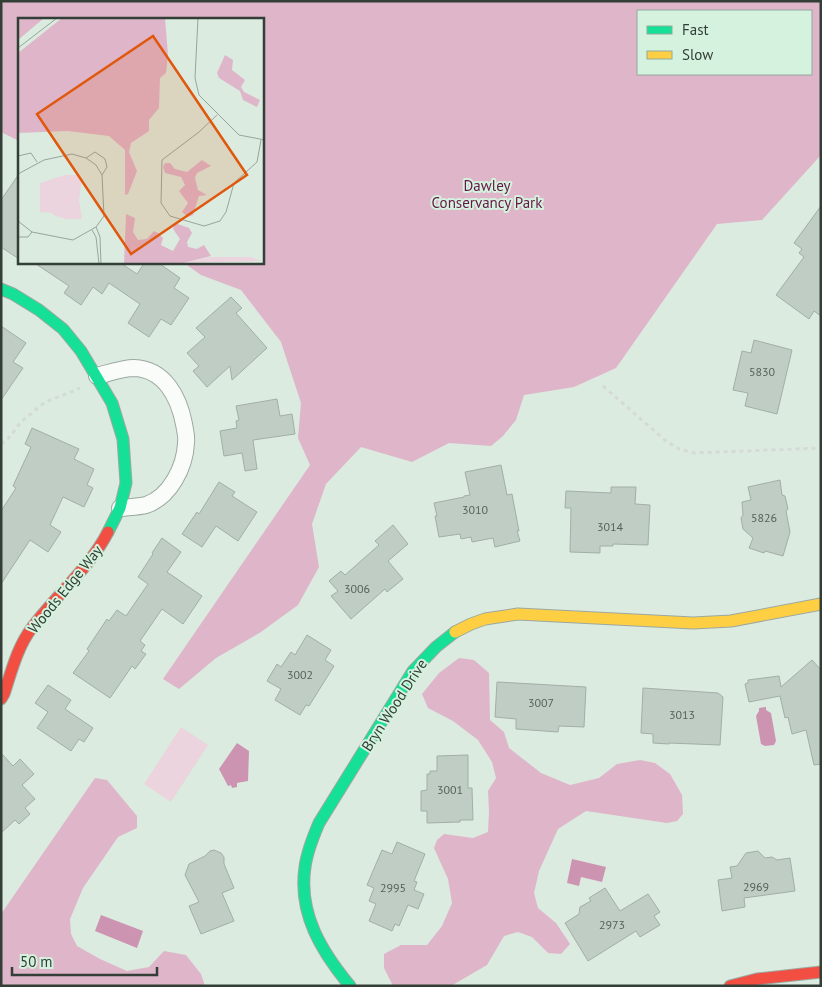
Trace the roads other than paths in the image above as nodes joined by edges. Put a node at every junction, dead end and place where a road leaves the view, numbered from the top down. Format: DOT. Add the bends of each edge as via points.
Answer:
graph roads {
  1 [pos="1,289"];
  2 [pos="97,376"];
  3 [pos="120,508"];
  4 [pos="821,604"];
  5 [pos="1,699"];
  6 [pos="821,972"];
  7 [pos="350,986"];
  8 [pos="730,986"];
  1 -- 2 [label="street, Woods Edge Way" via="39,310 63,329"];
  2 -- 3 [label="street, Woods Edge Way" via="112,403 123,439 126,483"];
  2 -- 3 [label="street" via="135,368 158,376 174,394 187,441 179,473 168,490 148,504"];
  3 -- 5 [label="street, Woods Edge Way" via="87,564 30,630"];
  4 -- 7 [label="street, Bryn Wood Drive" via="731,621 693,623 518,614 498,616 458,630 439,643 413,671 319,823 306,856 303,882 313,931 328,958"];
  6 -- 8 [label="street"];
}
